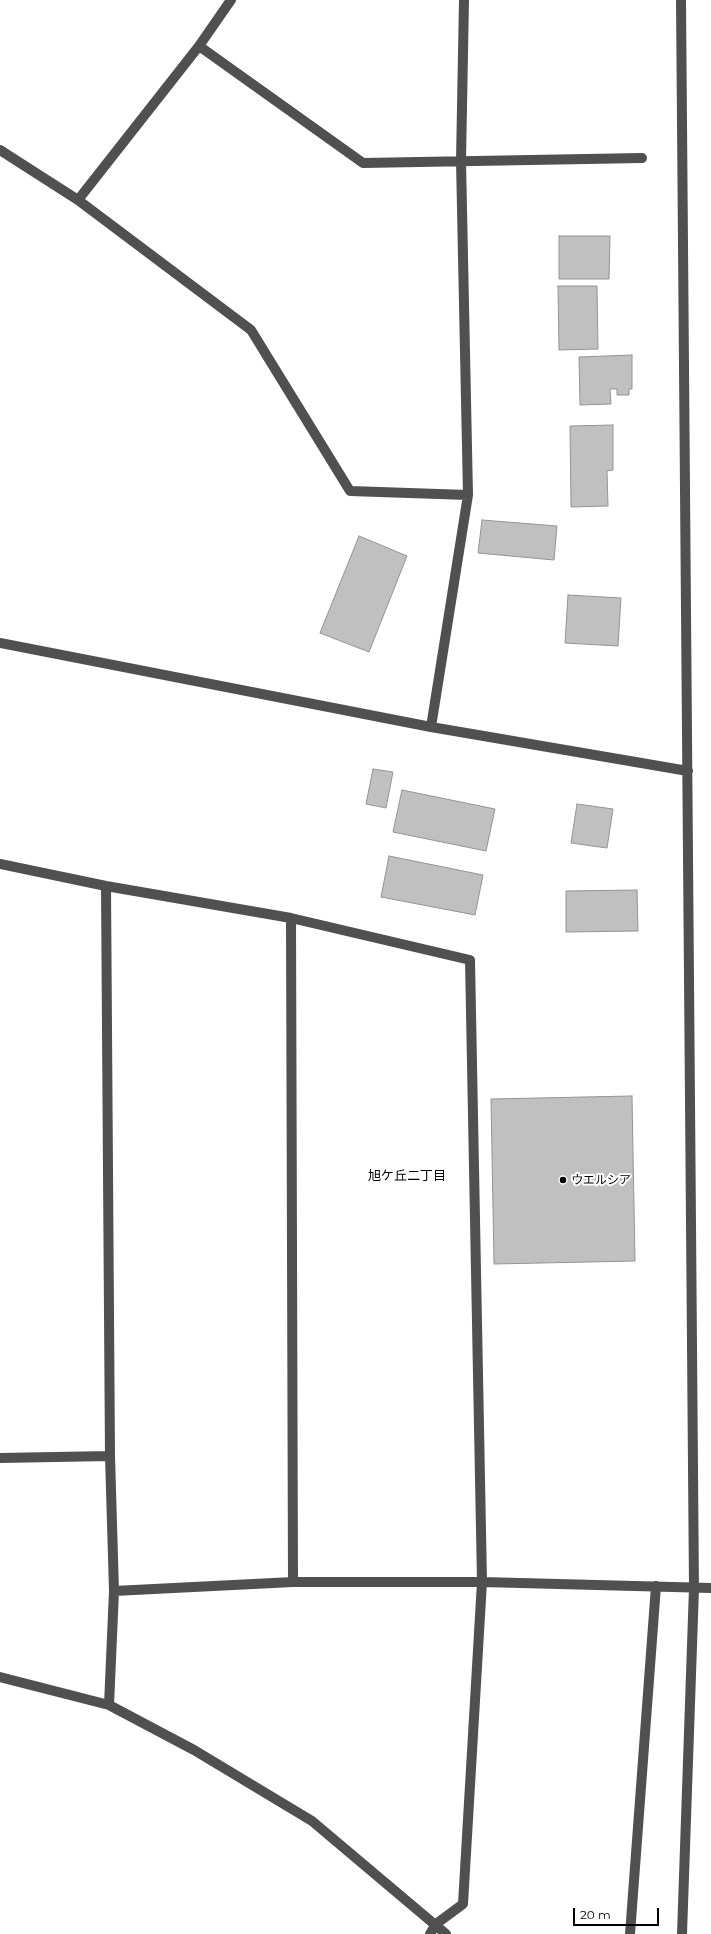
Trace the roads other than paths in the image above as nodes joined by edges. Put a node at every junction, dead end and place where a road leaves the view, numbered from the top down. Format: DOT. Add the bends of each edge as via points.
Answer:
graph roads {
  1 [pos="231,0"];
  2 [pos="464,0"];
  3 [pos="681,0"];
  4 [pos="199,46"];
  5 [pos="0,150"];
  6 [pos="642,158"];
  7 [pos="461,161"];
  8 [pos="78,200"];
  9 [pos="468,495"];
  10 [pos="0,643"];
  11 [pos="431,727"];
  12 [pos="688,771"];
  13 [pos="0,864"];
  14 [pos="106,886"];
  15 [pos="291,918"];
  16 [pos="110,1456"];
  17 [pos="0,1458"];
  18 [pos="293,1582"];
  19 [pos="482,1582"];
  20 [pos="656,1586"];
  21 [pos="694,1588"];
  22 [pos="711,1588"];
  23 [pos="114,1591"];
  24 [pos="0,1677"];
  25 [pos="109,1705"];
  26 [pos="436,1924"];
  27 [pos="430,1934"];
  28 [pos="446,1934"];
  29 [pos="630,1934"];
  30 [pos="682,1934"];
  1 -- 4 [label="street"];
  2 -- 7 [label="street"];
  3 -- 12 [label="street"];
  4 -- 7 [label="street" via="363,163"];
  4 -- 8 [label="street"];
  5 -- 8 [label="street"];
  6 -- 7 [label="street"];
  7 -- 9 [label="street"];
  8 -- 9 [label="street" via="251,330 350,491"];
  9 -- 11 [label="street"];
  10 -- 11 [label="street"];
  11 -- 12 [label="street"];
  12 -- 21 [label="street"];
  13 -- 14 [label="street"];
  14 -- 15 [label="street"];
  14 -- 16 [label="street"];
  15 -- 18 [label="street"];
  15 -- 19 [label="street" via="470,960"];
  16 -- 17 [label="street"];
  16 -- 23 [label="street"];
  18 -- 19 [label="street"];
  18 -- 23 [label="street"];
  19 -- 20 [label="street"];
  19 -- 26 [label="street" via="463,1904"];
  20 -- 21 [label="street"];
  20 -- 29 [label="street"];
  21 -- 22 [label="street"];
  21 -- 30 [label="street"];
  23 -- 25 [label="street"];
  24 -- 25 [label="street"];
  25 -- 26 [label="street" via="194,1750 312,1821"];
  26 -- 27 [label="street"];
  26 -- 28 [label="street"];
}
